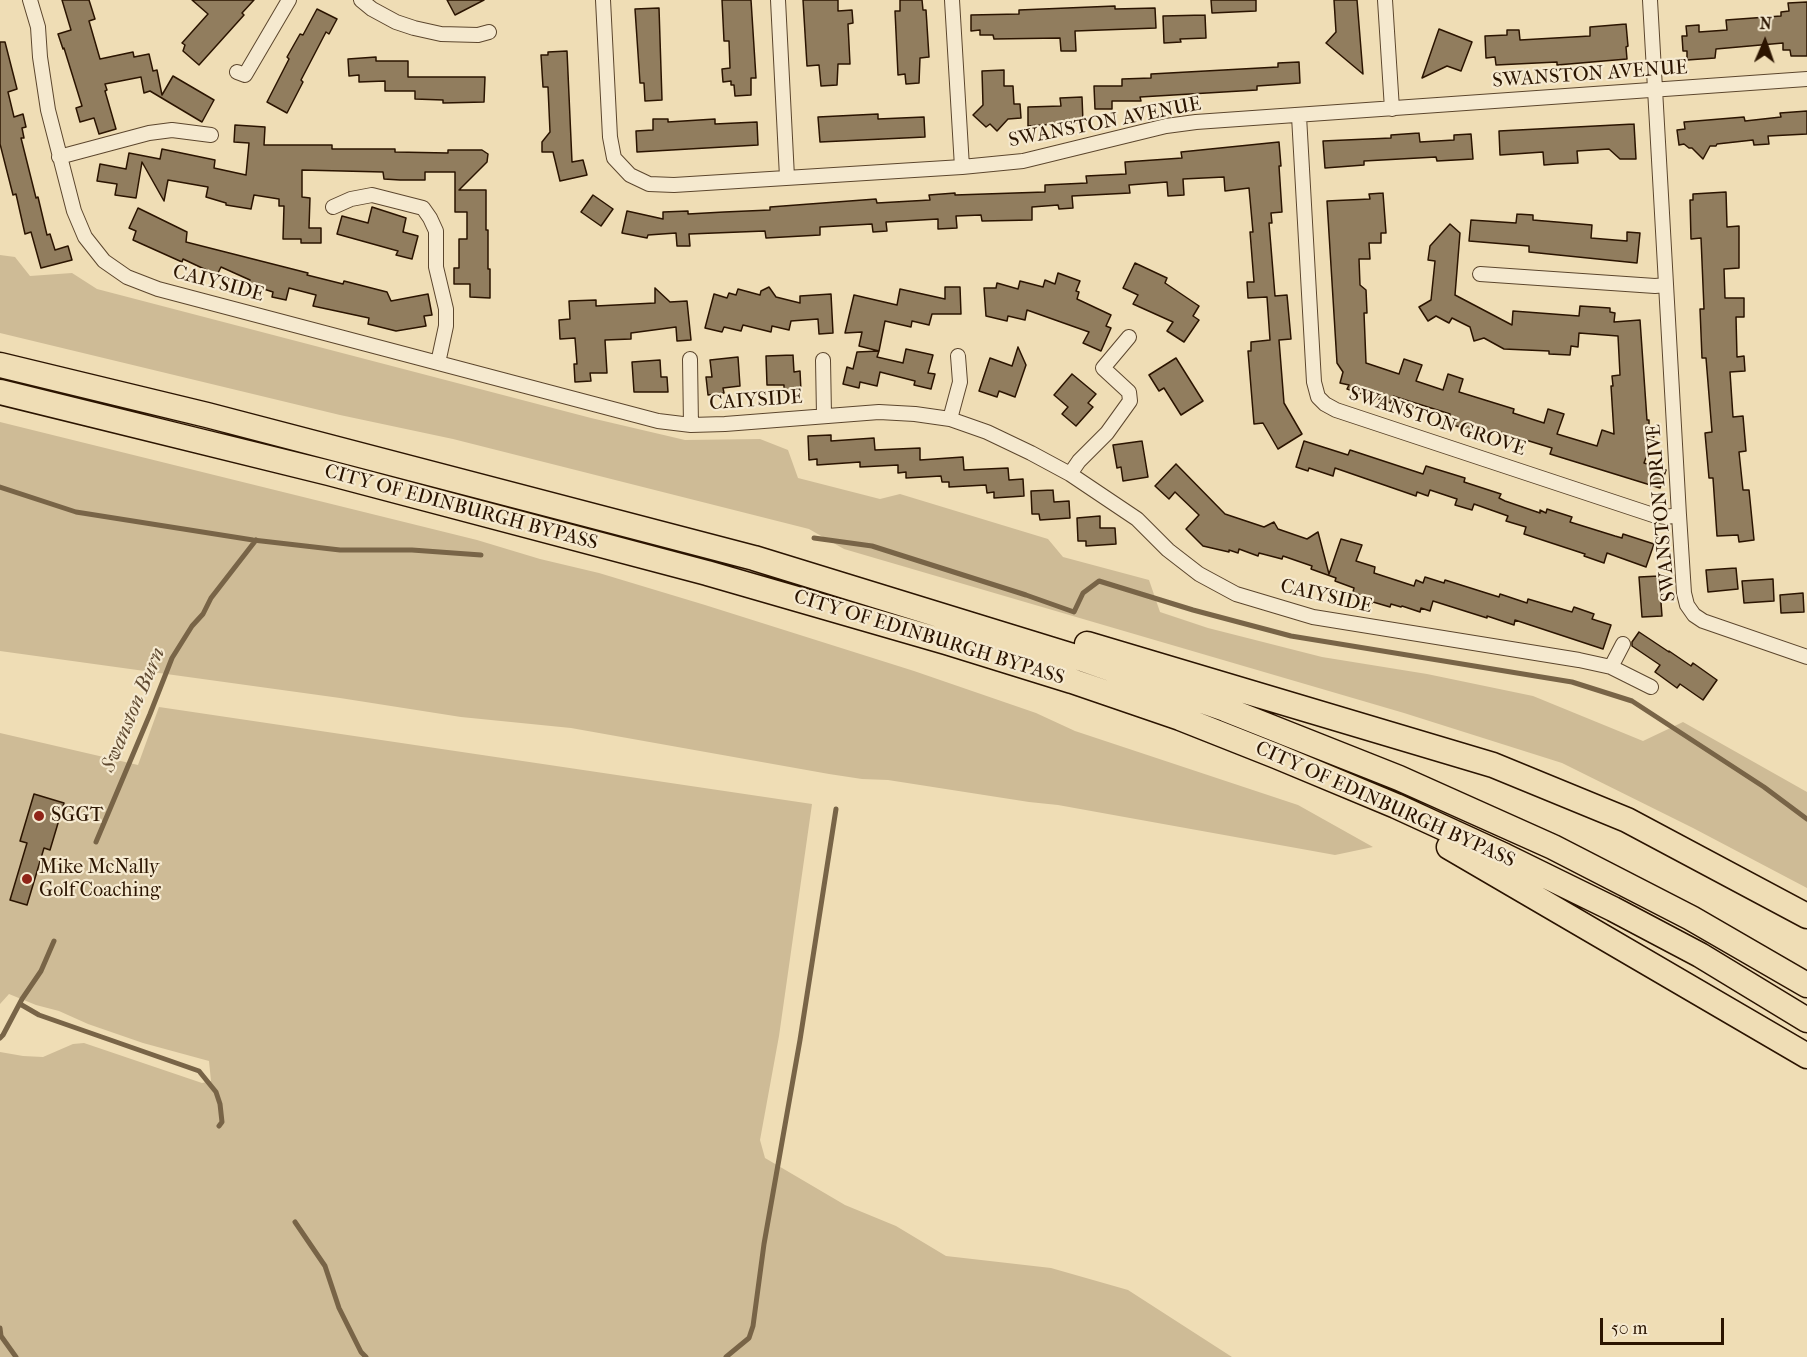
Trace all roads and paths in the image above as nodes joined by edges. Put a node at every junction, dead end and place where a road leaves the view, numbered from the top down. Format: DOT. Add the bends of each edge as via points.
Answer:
graph roads {
  1 [pos="30,0"];
  2 [pos="289,0"];
  3 [pos="361,0"];
  4 [pos="603,0"];
  5 [pos="778,0"];
  6 [pos="952,0"];
  7 [pos="1385,0"];
  8 [pos="1650,0"];
  9 [pos="482,38"];
  10 [pos="237,72"];
  11 [pos="1807,79"];
  12 [pos="1654,90"];
  13 [pos="1392,109"];
  14 [pos="1299,116"];
  15 [pos="211,135"];
  16 [pos="59,157"];
  17 [pos="962,167"];
  18 [pos="787,177"];
  19 [pos="333,207"];
  20 [pos="1480,274"];
  21 [pos="1666,285"];
  22 [pos="1129,337"];
  23 [pos="958,356"];
  24 [pos="690,359"];
  25 [pos="823,360"];
  26 [pos="438,363"];
  27 [pos="0,365"];
  28 [pos="0,392"];
  29 [pos="824,415"];
  30 [pos="950,419"];
  31 [pos="691,425"];
  32 [pos="1070,474"];
  33 [pos="1679,515"];
  34 [pos="754,558"];
  35 [pos="946,642"];
  36 [pos="1623,644"];
  37 [pos="1807,657"];
  38 [pos="1611,667"];
  39 [pos="1651,687"];
  40 [pos="1807,916"];
  41 [pos="1807,985"];
  42 [pos="1807,1020"];
  43 [pos="1807,1056"];
  1 -- 16 [label="street, CAIYSIDE"];
  2 -- 10 [label="street" via="245,75"];
  3 -- 9 [label="street" via="396,22 414,28"];
  4 -- 18 [label="street, SWANSTON AVENUE" via="609,137 614,159 630,176 650,184"];
  5 -- 18 [label="street"];
  6 -- 17 [label="street"];
  7 -- 13 [label="street"];
  8 -- 12 [label="street, SWANSTON DRIVE"];
  11 -- 12 [label="street, SWANSTON AVENUE"];
  12 -- 13 [label="street, SWANSTON AVENUE"];
  12 -- 21 [label="street, SWANSTON DRIVE"];
  13 -- 14 [label="street, SWANSTON AVENUE"];
  14 -- 17 [label="street, SWANSTON AVENUE" via="1166,126 1023,161"];
  14 -- 33 [label="street, SWANSTON GROVE" via="1318,397 1336,410 1653,515"];
  15 -- 16 [label="street" via="172,130 149,132"];
  16 -- 26 [label="street, CAIYSIDE" via="85,237 104,261 127,276 158,289"];
  17 -- 18 [label="street, SWANSTON AVENUE"];
  19 -- 26 [label="street" via="372,195 423,208 430,218 436,231 436,267 446,309"];
  20 -- 21 [label="street" via="1505,283"];
  21 -- 33 [label="street, SWANSTON DRIVE"];
  22 -- 32 [label="street" via="1103,368 1129,392 1130,401"];
  23 -- 30 [label="street" via="960,382"];
  24 -- 31 [label="street, CAIYSIDE"];
  25 -- 29 [label="street, CAIYSIDE"];
  26 -- 31 [label="street, CAIYSIDE" via="658,421"];
  27 -- 34 [label="highway, CITY OF EDINBURGH BYPASS"];
  28 -- 35 [label="highway, CITY OF EDINBURGH BYPASS" via="561,533"];
  29 -- 30 [label="street, CAIYSIDE" via="879,412"];
  29 -- 31 [label="street, CAIYSIDE"];
  30 -- 32 [label="street, CAIYSIDE" via="987,432"];
  32 -- 38 [label="street, CAIYSIDE" via="1137,519 1199,574 1236,594 1313,618"];
  33 -- 37 [label="street, SWANSTON DRIVE" via="1684,593 1694,615"];
  34 -- 40 [label="highway" via="939,601 1493,765 1627,820"];
  34 -- 41 [label="highway, CITY OF EDINBURGH BYPASS" via="1082,659 1225,709 1399,778 1553,847 1691,918"];
  35 -- 42 [label="highway, CITY OF EDINBURGH BYPASS" via="1180,718 1396,806 1613,909 1700,955"];
  35 -- 43 [label="highway" via="1294,776 1414,829"];
  36 -- 38 [label="street"];
  38 -- 39 [label="street, CAIYSIDE"];
}
